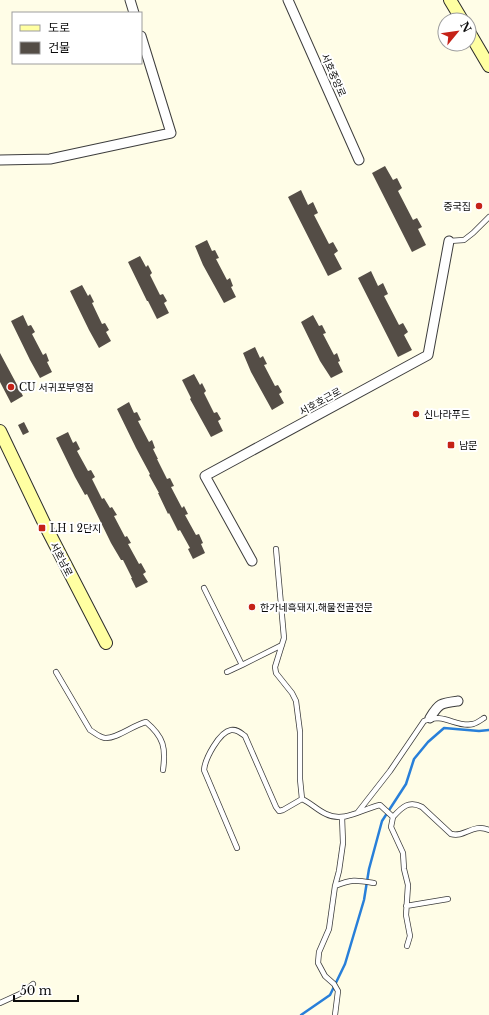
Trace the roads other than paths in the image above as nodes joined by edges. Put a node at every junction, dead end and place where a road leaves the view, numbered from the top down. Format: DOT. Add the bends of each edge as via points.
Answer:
graph roads {
  1 [pos="130,0"];
  2 [pos="288,0"];
  3 [pos="450,0"];
  4 [pos="134,12"];
  5 [pos="457,12"];
  6 [pos="142,39"];
  7 [pos="477,46"];
  8 [pos="489,66"];
  9 [pos="0,160"];
  10 [pos="359,160"];
  11 [pos="488,220"];
  12 [pos="449,241"];
  13 [pos="0,431"];
  14 [pos="276,549"];
  15 [pos="252,561"];
  16 [pos="204,588"];
  17 [pos="106,643"];
  18 [pos="282,645"];
  19 [pos="242,665"];
  20 [pos="56,672"];
  21 [pos="227,672"];
  22 [pos="458,701"];
  23 [pos="430,718"];
  24 [pos="484,718"];
  25 [pos="163,770"];
  26 [pos="302,799"];
  27 [pos="357,813"];
  28 [pos="342,817"];
  29 [pos="393,817"];
  30 [pos="489,830"];
  31 [pos="237,848"];
  32 [pos="374,883"];
  33 [pos="335,886"];
  34 [pos="448,899"];
  35 [pos="406,906"];
  36 [pos="407,946"];
  37 [pos="32,984"];
  38 [pos="0,1003"];
  39 [pos="336,1015"];
  1 -- 4 [label="street"];
  2 -- 10 [label="street, 서호중앙로"];
  3 -- 5 [label="main road"];
  6 -- 9 [label="street" via="171,133 50,159"];
  7 -- 8 [label="main road"];
  11 -- 12 [label="lane" via="464,240"];
  12 -- 15 [label="street, 서호호근로" via="428,355 205,476"];
  13 -- 17 [label="main road, 서호남로"];
  14 -- 18 [label="lane" via="284,630"];
  16 -- 19 [label="lane"];
  18 -- 19 [label="lane"];
  18 -- 26 [label="lane" via="275,667 276,673 296,701 300,732"];
  19 -- 21 [label="lane"];
  20 -- 25 [label="lane" via="90,730 100,737 113,737 146,722 157,731 164,745"];
  22 -- 23 [label="street" via="437,706"];
  23 -- 24 [label="lane" via="436,717 469,725"];
  23 -- 27 [label="lane" via="424,721"];
  26 -- 28 [label="lane" via="325,814"];
  26 -- 31 [label="lane" via="279,811 246,736 237,730 222,735 206,759 204,770"];
  27 -- 28 [label="lane"];
  27 -- 29 [label="lane" via="380,805"];
  28 -- 33 [label="lane" via="343,843"];
  29 -- 30 [label="lane" via="405,806 416,804 451,834 456,835 477,828"];
  29 -- 35 [label="lane" via="391,826 403,854 408,885"];
  32 -- 33 [label="lane" via="348,880"];
  33 -- 39 [label="lane" via="329,928 319,952 318,963 338,991"];
  34 -- 35 [label="lane"];
  35 -- 36 [label="lane" via="410,936"];
  37 -- 38 [label="lane" via="22,993"];
}
